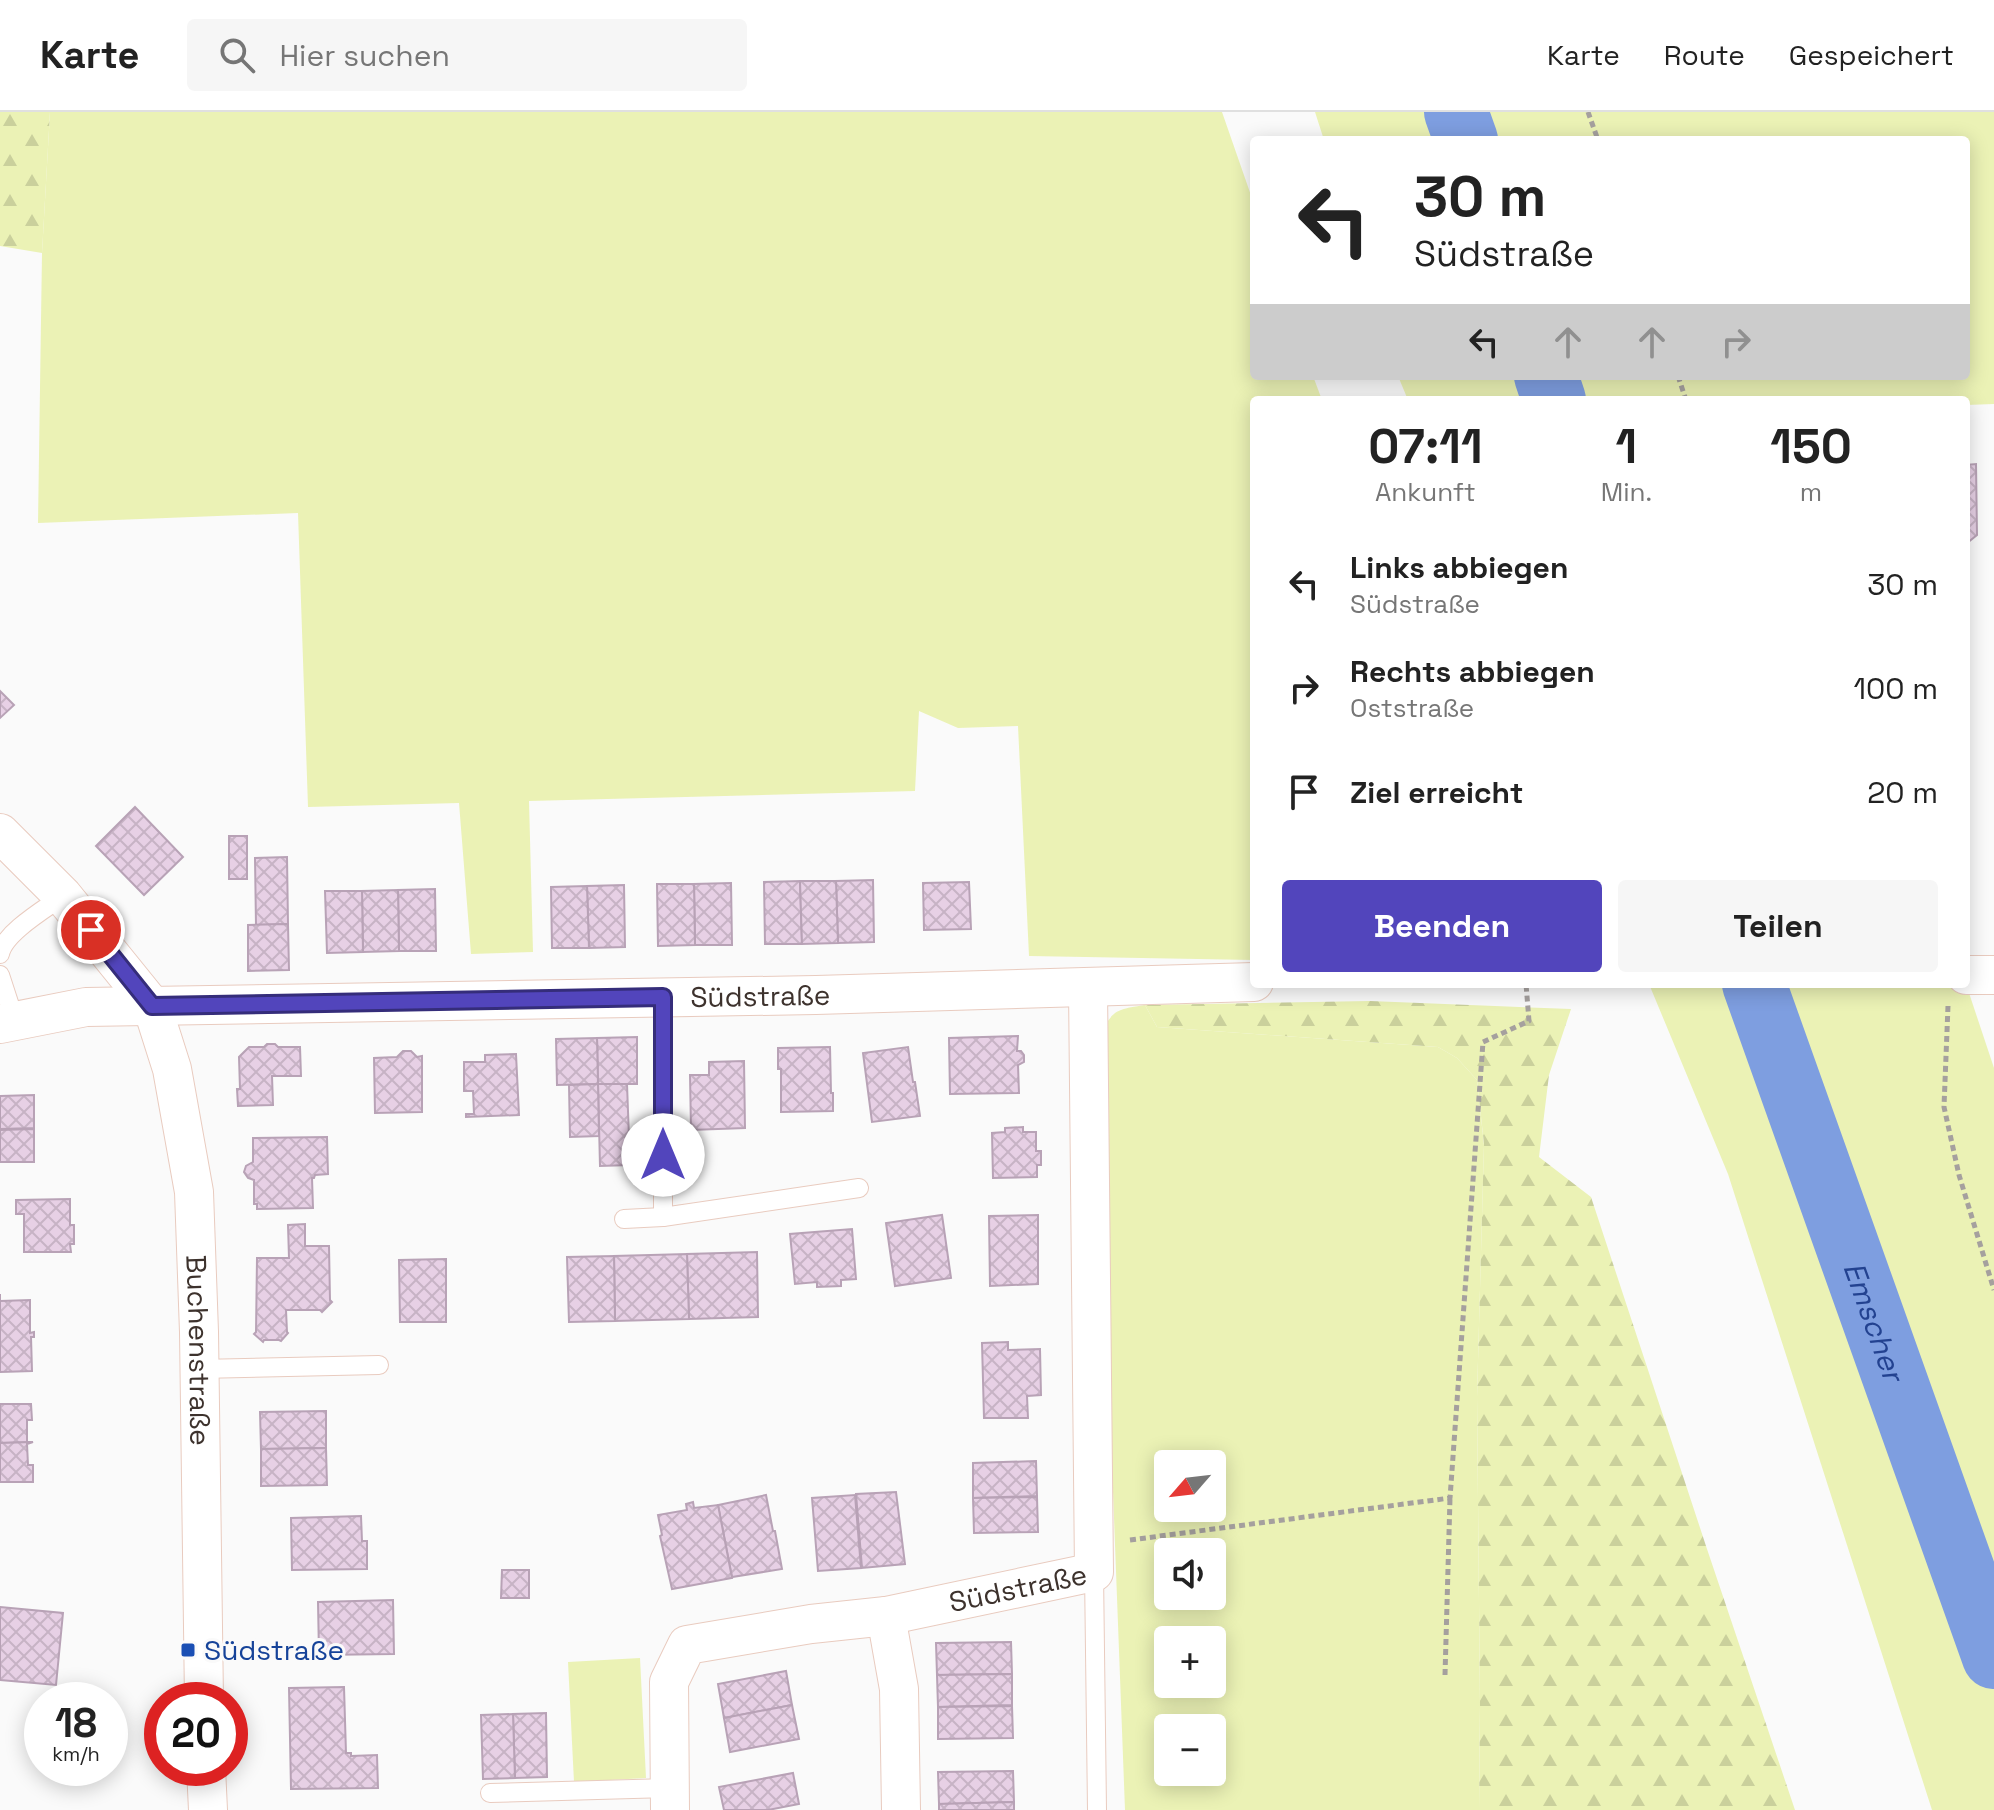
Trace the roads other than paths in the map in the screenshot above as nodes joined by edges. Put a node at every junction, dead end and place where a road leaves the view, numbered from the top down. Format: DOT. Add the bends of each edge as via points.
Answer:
graph roads {
  1 [pos="0,833"];
  2 [pos="63,896"];
  3 [pos="0,954"];
  4 [pos="0,975"];
  5 [pos="1994,975"];
  6 [pos="1250,982"];
  7 [pos="1970,985"];
  8 [pos="1088,987"];
  9 [pos="663,997"];
  10 [pos="152,1006"];
  11 [pos="8,1023"];
  12 [pos="859,1188"];
  13 [pos="663,1217"];
  14 [pos="624,1219"];
  15 [pos="379,1365"];
  16 [pos="199,1369"];
  17 [pos="1094,1559"];
  18 [pos="886,1616"];
  19 [pos="204,1682"];
  20 [pos="207,1786"];
  21 [pos="490,1793"];
  22 [pos="669,1799"];
  23 [pos="208,1810"];
  24 [pos="901,1810"];
  25 [pos="1097,1810"];
  1 -- 2 [label="street"];
  2 -- 3 [label="lane" via="10,937"];
  2 -- 10 [label="street"];
  4 -- 11 [label="lane"];
  5 -- 7 [label="street"];
  6 -- 8 [label="street, Südstraße"];
  8 -- 9 [label="street, Südstraße"];
  8 -- 17 [label="street, Südstraße"];
  9 -- 10 [label="street, Südstraße"];
  9 -- 13 [label="lane"];
  10 -- 11 [label="street, Südstraße" via="86,1007"];
  10 -- 16 [label="street, Buchenstraße" via="172,1069 194,1192"];
  12 -- 13 [label="lane"];
  13 -- 14 [label="lane"];
  15 -- 16 [label="lane"];
  16 -- 19 [label="street, Buchenstraße"];
  17 -- 18 [label="street, Südstraße"];
  17 -- 25 [label="lane"];
  18 -- 22 [label="street, Südstraße" via="687,1645 669,1682"];
  18 -- 24 [label="street" via="899,1689"];
  20 -- 23 [label="street"];
  21 -- 22 [label="lane"];
}
